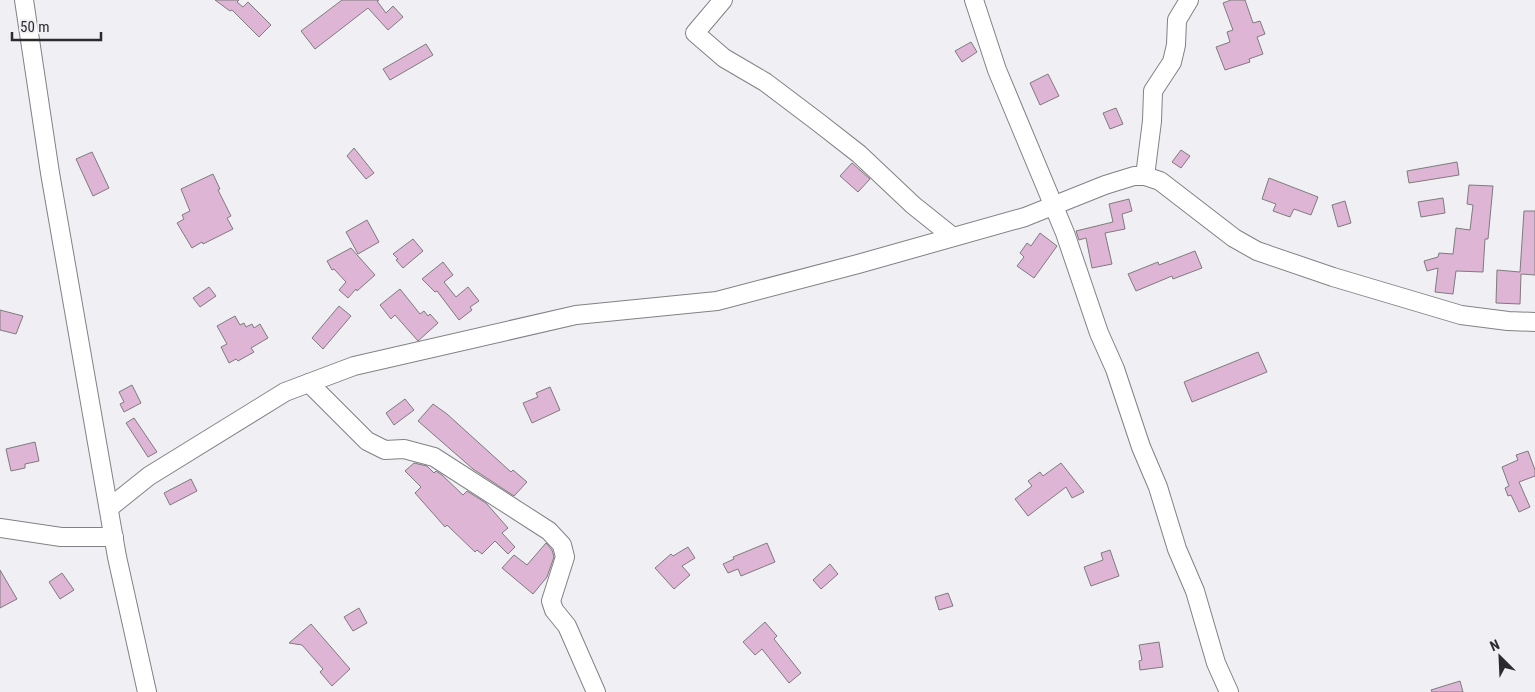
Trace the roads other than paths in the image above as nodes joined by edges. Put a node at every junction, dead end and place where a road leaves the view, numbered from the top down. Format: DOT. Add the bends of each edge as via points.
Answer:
graph roads {
  1 [pos="24,0"];
  2 [pos="723,0"];
  3 [pos="974,0"];
  4 [pos="1189,0"];
  5 [pos="1145,176"];
  6 [pos="1053,207"];
  7 [pos="953,238"];
  8 [pos="1535,322"];
  9 [pos="309,383"];
  10 [pos="109,508"];
  11 [pos="0,528"];
  12 [pos="114,537"];
  13 [pos="148,692"];
  14 [pos="596,692"];
  15 [pos="1229,692"];
  1 -- 10 [label="street" via="50,173"];
  2 -- 7 [label="street" via="695,33 724,58 764,82 859,154"];
  3 -- 6 [label="street" via="997,70"];
  4 -- 5 [label="street" via="1177,20 1172,62 1153,91"];
  5 -- 6 [label="street" via="1125,179"];
  5 -- 8 [label="street" via="1160,181 1234,238 1257,251 1461,315"];
  6 -- 7 [label="street"];
  6 -- 15 [label="street" via="1115,370 1140,447 1158,487 1177,549 1195,591 1216,663"];
  7 -- 9 [label="street" via="717,301 576,315 354,366"];
  9 -- 10 [label="street" via="285,392 196,446 149,476"];
  9 -- 14 [label="street" via="367,441 385,450 404,449 434,457 550,531 562,545 565,557 551,601"];
  10 -- 12 [label="street"];
  11 -- 12 [label="street" via="61,537"];
  12 -- 13 [label="street"];
}
